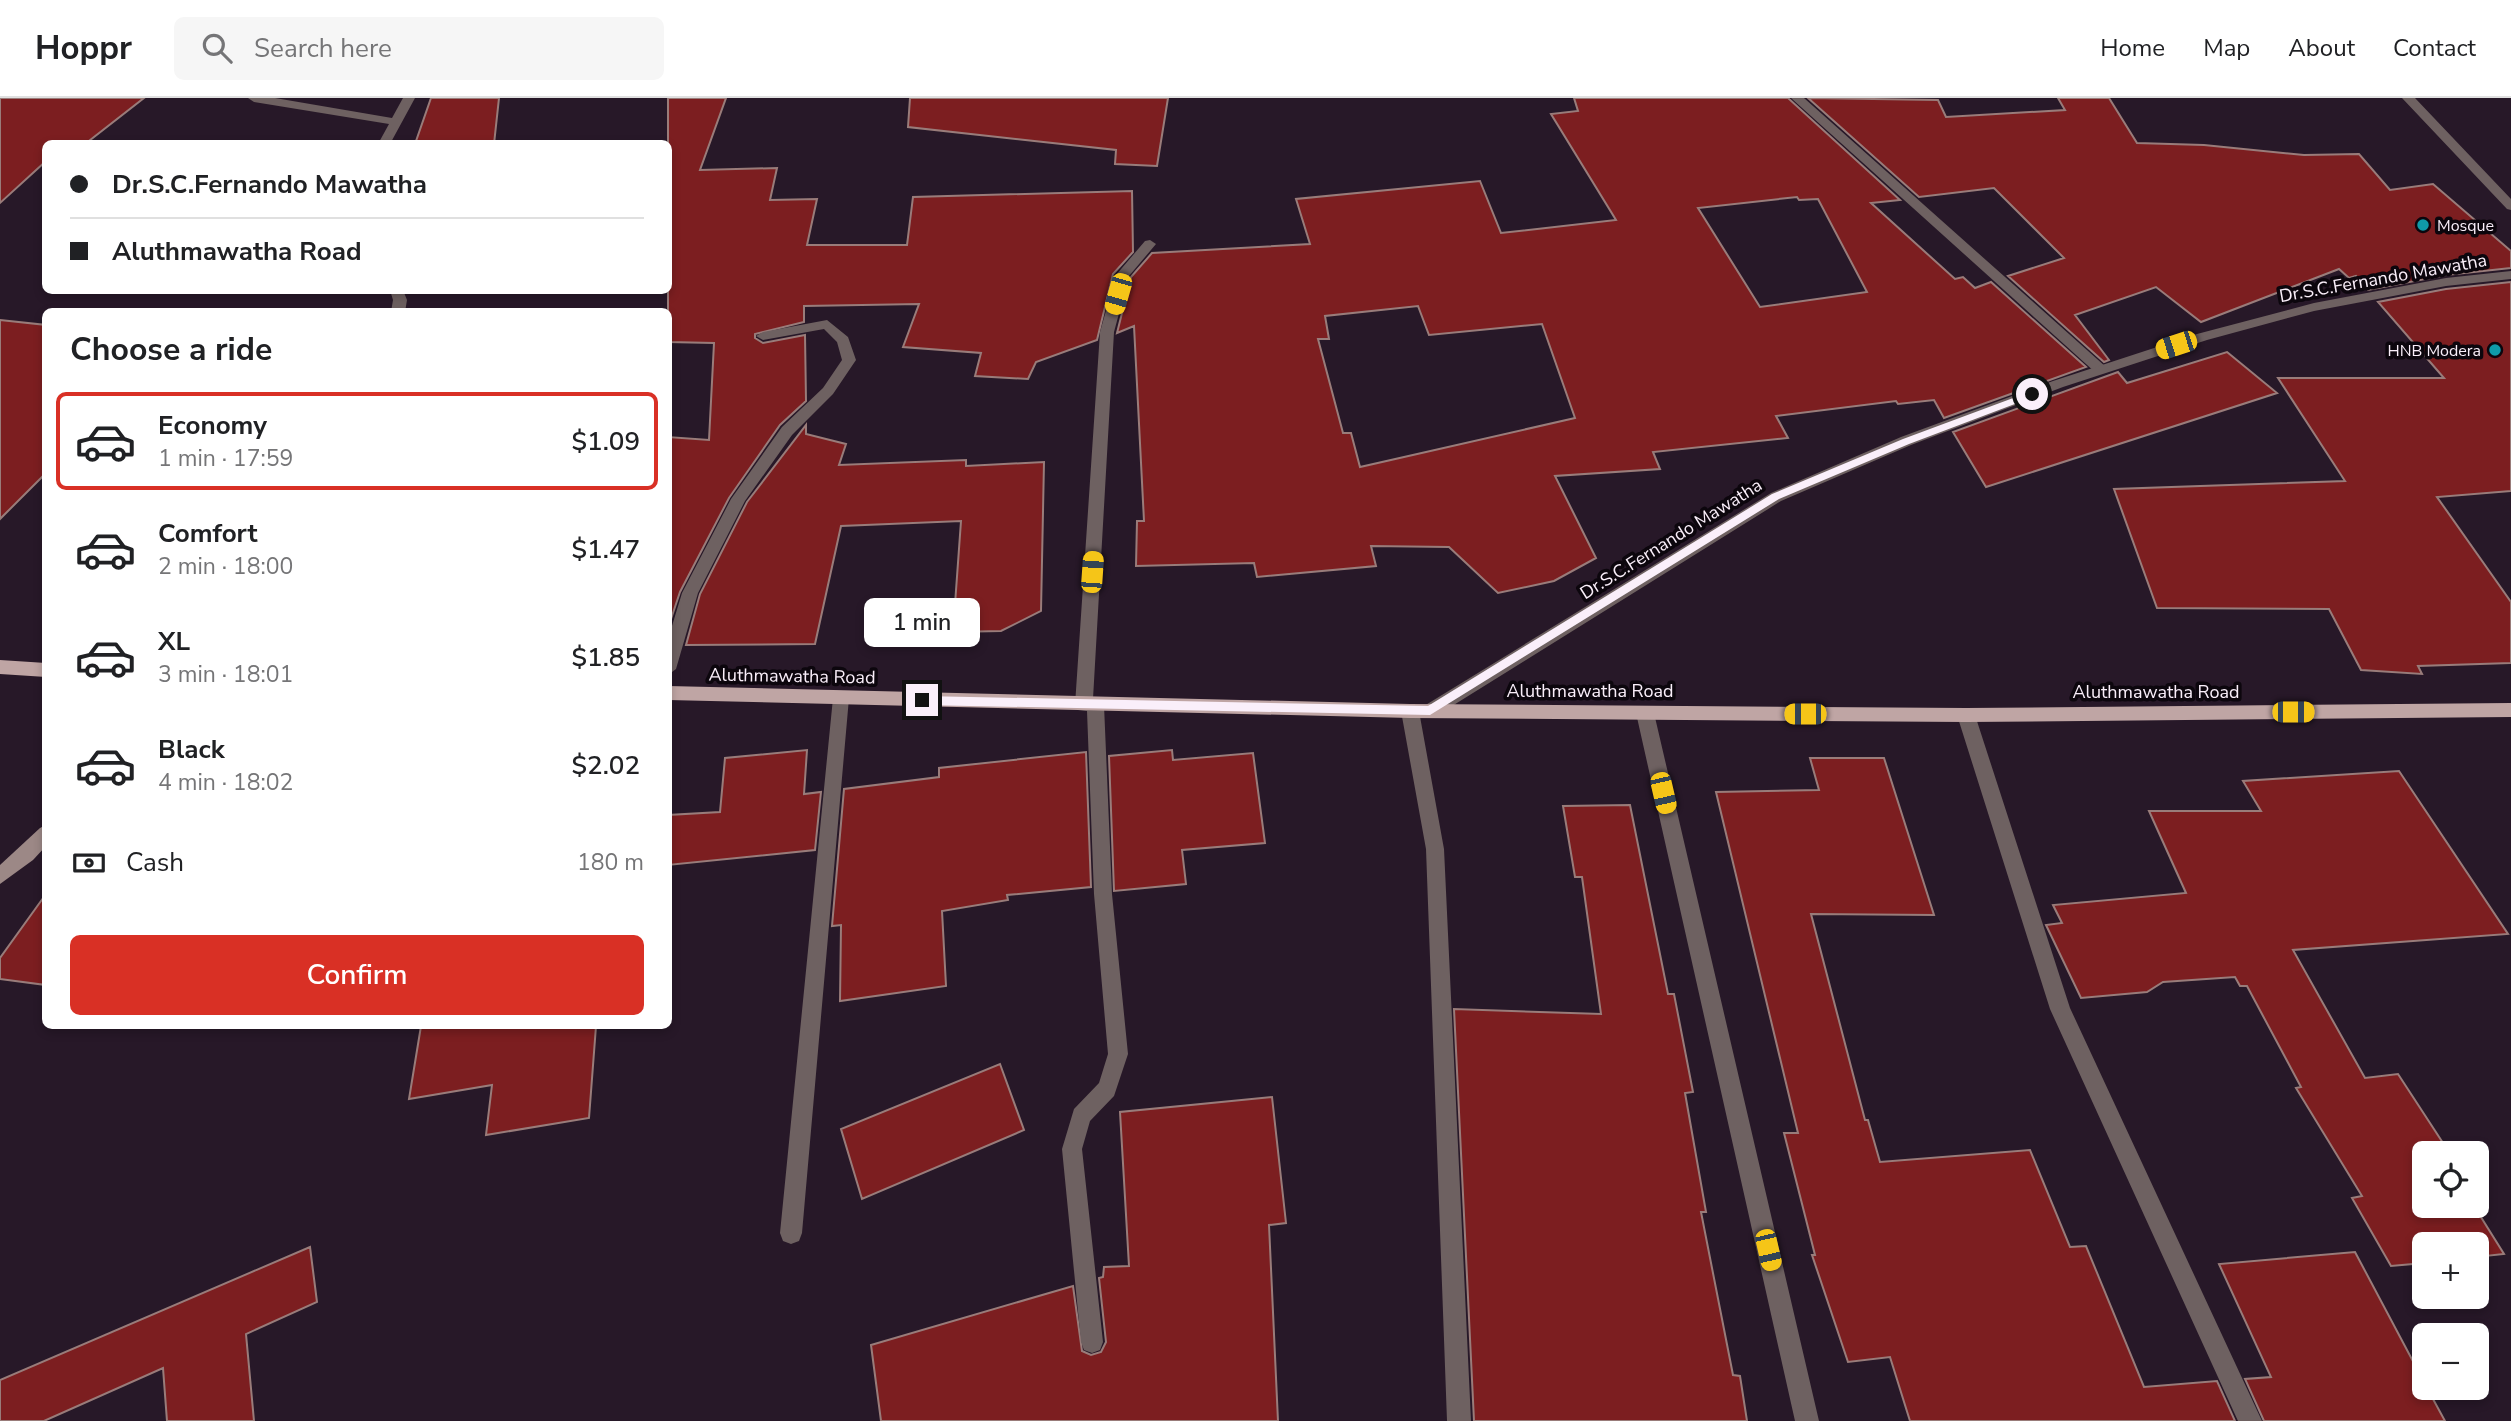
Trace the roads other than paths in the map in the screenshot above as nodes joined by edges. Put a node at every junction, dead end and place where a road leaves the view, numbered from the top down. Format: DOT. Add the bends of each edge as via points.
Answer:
graph roads {
  1 [pos="254,98"];
  2 [pos="409,98"];
  3 [pos="1797,98"];
  4 [pos="2408,98"];
  5 [pos="396,122"];
  6 [pos="386,140"];
  7 [pos="2510,203"];
  8 [pos="1150,244"];
  9 [pos="2511,275"];
  10 [pos="763,336"];
  11 [pos="2101,370"];
  12 [pos="672,655"];
  13 [pos="0,667"];
  14 [pos="42,670"];
  15 [pos="672,693"];
  16 [pos="841,698"];
  17 [pos="1090,705"];
  18 [pos="2511,710"];
  19 [pos="1420,711"];
  20 [pos="1645,713"];
  21 [pos="1966,715"];
  22 [pos="42,837"];
  23 [pos="0,876"];
  24 [pos="791,1233"];
  25 [pos="1092,1342"];
  26 [pos="1459,1421"];
  27 [pos="1807,1421"];
  28 [pos="2250,1421"];
  1 -- 5 [label="street"];
  2 -- 5 [label="street"];
  3 -- 11 [label="street"];
  4 -- 7 [label="street"];
  5 -- 6 [label="street"];
  8 -- 17 [label="street" via="1123,275 1107,332"];
  9 -- 11 [label="street, Dr.S.C.Fernando Mawatha" via="2446,282 2314,307"];
  10 -- 12 [label="street" via="827,324 843,340 849,359 828,391 787,431 739,499 690,593"];
  11 -- 19 [label="street, Dr.S.C.Fernando Mawatha" via="1906,442 1776,497"];
  13 -- 14 [label="main road"];
  15 -- 16 [label="main road, Aluthmawatha Road"];
  16 -- 17 [label="main road, Aluthmawatha Road"];
  16 -- 24 [label="street"];
  17 -- 19 [label="main road, Aluthmawatha Road"];
  17 -- 25 [label="street" via="1118,1054 1107,1089 1081,1116 1072,1149"];
  18 -- 21 [label="main road, Aluthmawatha Road"];
  19 -- 20 [label="main road, Aluthmawatha Road"];
  19 -- 26 [label="street" via="1435,849"];
  20 -- 21 [label="main road, Aluthmawatha Road"];
  20 -- 27 [label="street"];
  21 -- 28 [label="street" via="2060,1009"];
  22 -- 23 [label="main road"];
}
